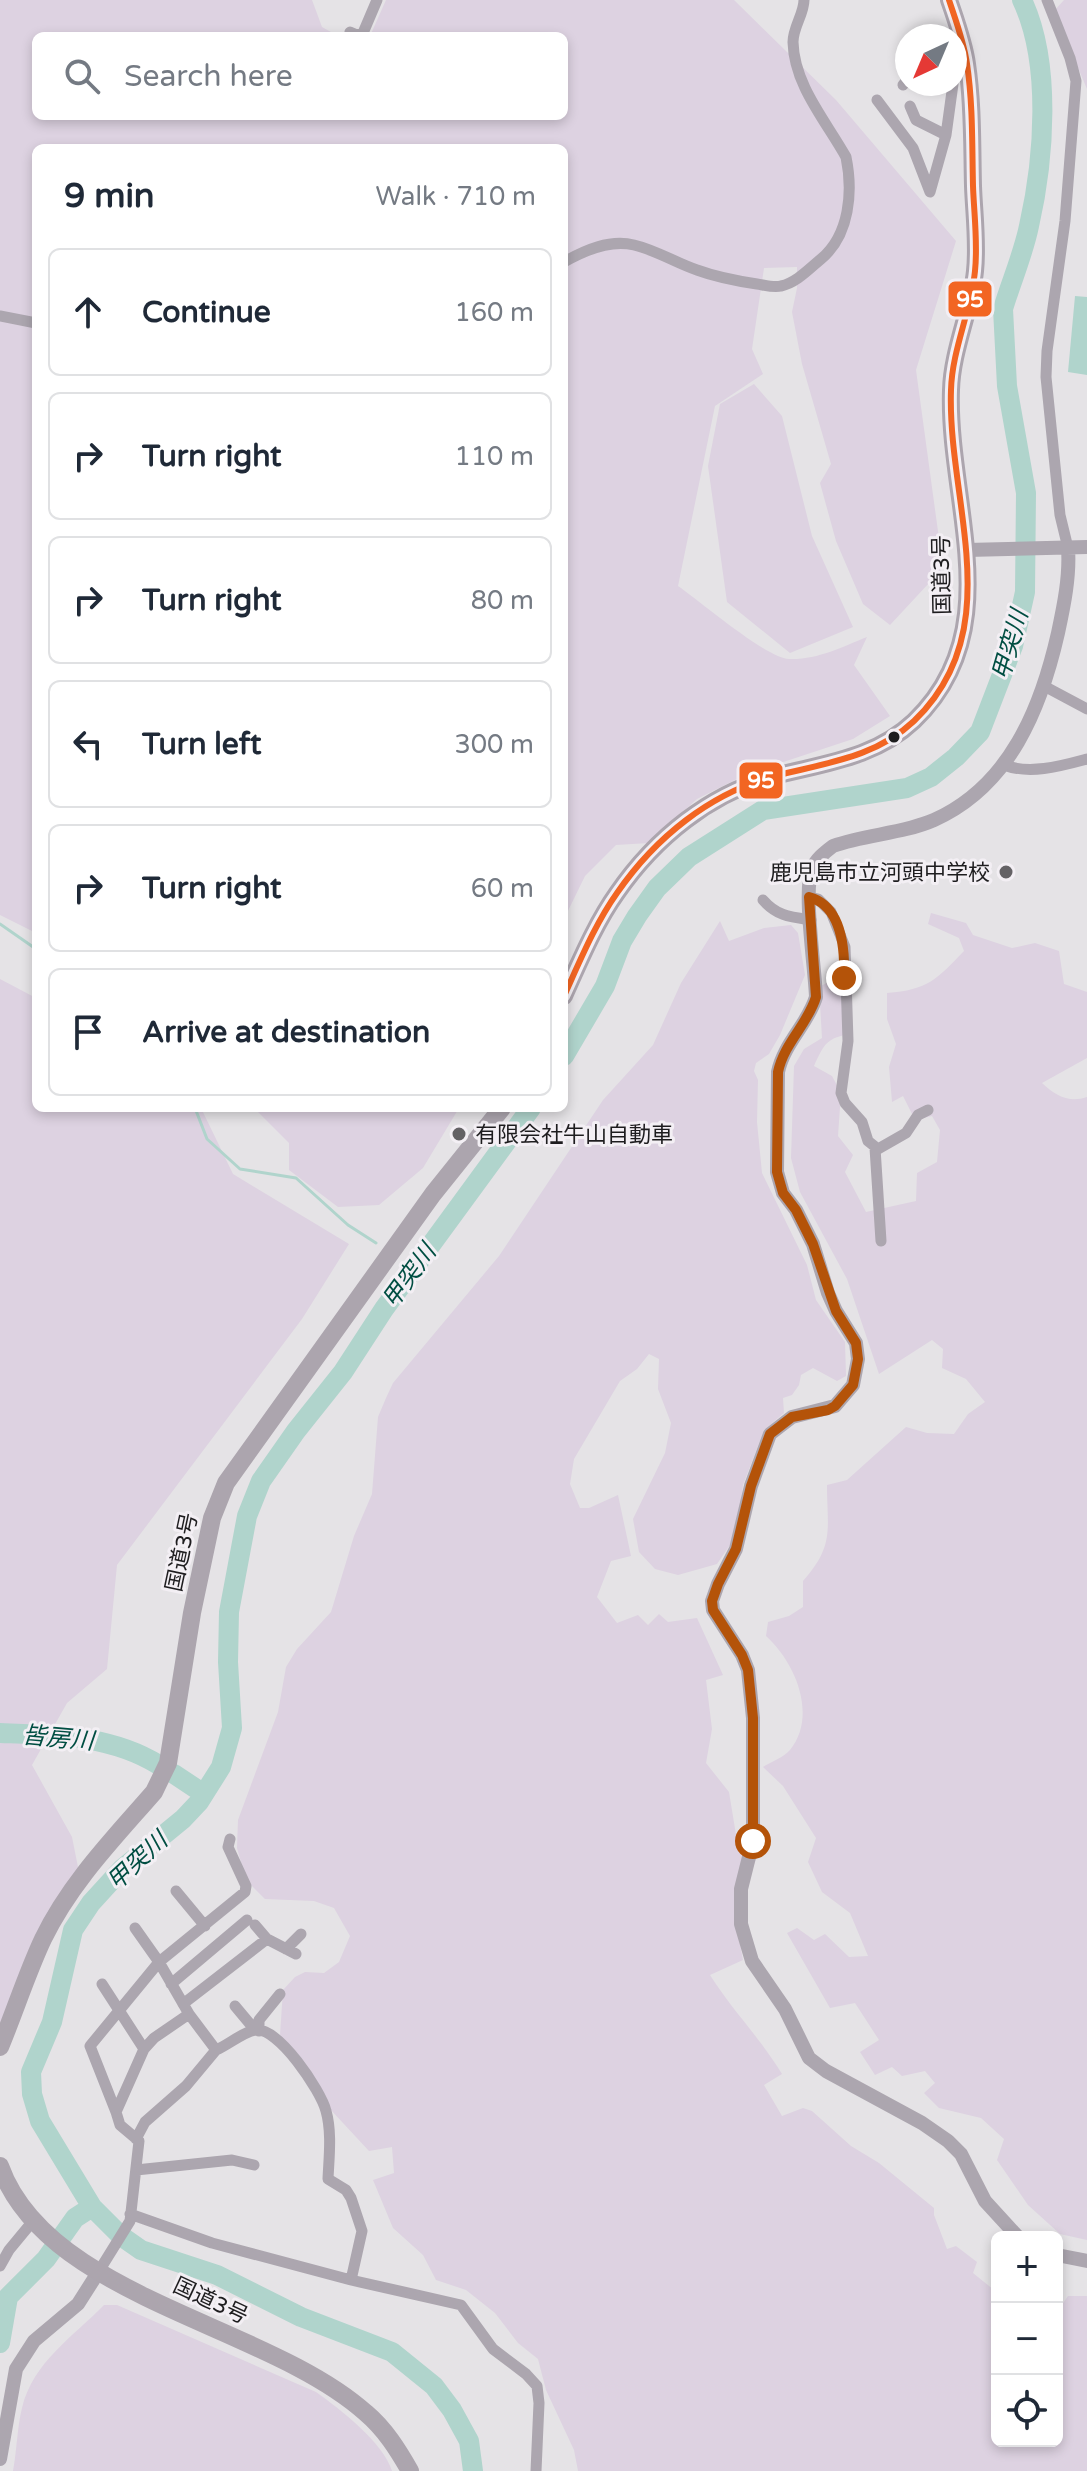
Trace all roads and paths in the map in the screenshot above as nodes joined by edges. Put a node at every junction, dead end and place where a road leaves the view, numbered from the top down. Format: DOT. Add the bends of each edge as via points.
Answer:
graph roads {
  1 [pos="377,0"];
  2 [pos="804,0"];
  3 [pos="949,0"];
  4 [pos="1047,0"];
  5 [pos="954,24"];
  6 [pos="363,32"];
  7 [pos="967,83"];
  8 [pos="951,96"];
  9 [pos="877,100"];
  10 [pos="910,106"];
  11 [pos="946,135"];
  12 [pos="568,260"];
  13 [pos="0,316"];
  14 [pos="32,322"];
  15 [pos="1087,547"];
  16 [pos="1065,548"];
  17 [pos="967,550"];
  18 [pos="1044,686"];
  19 [pos="1087,709"];
  20 [pos="1087,759"];
  21 [pos="1004,765"];
  22 [pos="809,897"];
  23 [pos="763,900"];
  24 [pos="811,920"];
  25 [pos="568,988"];
  26 [pos="928,1110"];
  27 [pos="499,1112"];
  28 [pos="875,1148"];
  29 [pos="881,1241"];
  30 [pos="230,1839"];
  31 [pos="176,1891"];
  32 [pos="205,1926"];
  33 [pos="135,1928"];
  34 [pos="301,1934"];
  35 [pos="267,1939"];
  36 [pos="159,1962"];
  37 [pos="102,1984"];
  38 [pos="171,1984"];
  39 [pos="280,1994"];
  40 [pos="235,2006"];
  41 [pos="186,2009"];
  42 [pos="119,2011"];
  43 [pos="257,2030"];
  44 [pos="0,2047"];
  45 [pos="144,2049"];
  46 [pos="216,2050"];
  47 [pos="116,2112"];
  48 [pos="136,2139"];
  49 [pos="254,2165"];
  50 [pos="0,2166"];
  51 [pos="136,2170"];
  52 [pos="130,2218"];
  53 [pos="33,2221"];
  54 [pos="1012,2231"];
  55 [pos="1063,2256"];
  56 [pos="1087,2261"];
  57 [pos="0,2266"];
  58 [pos="103,2266"];
  59 [pos="351,2280"];
  60 [pos="0,2459"];
  61 [pos="410,2471"];
  62 [pos="536,2471"];
  1 -- 6 [label="street"];
  2 -- 12 [label="street" via="793,39 795,61 848,167 848,206 834,248 778,287 698,271 633,244 605,245"];
  3 -- 5 [label="highway, 国道3号"];
  4 -- 16 [label="street" via="1076,81 1046,377"];
  7 -- 17 [label="highway, 国道3号" via="975,269 951,387 951,420"];
  8 -- 11 [label="street"];
  9 -- 11 [label="street" via="913,148 930,192"];
  10 -- 11 [label="street" via="916,120"];
  13 -- 14 [label="street"];
  15 -- 16 [label="street"];
  16 -- 17 [label="street"];
  16 -- 18 [label="street" via="1069,564 1063,611"];
  17 -- 25 [label="highway, 国道3号" via="962,640 947,678 915,721 875,749 742,786 698,811 657,846 616,894"];
  18 -- 19 [label="street"];
  18 -- 21 [label="street"];
  20 -- 21 [label="street" via="1056,767"];
  21 -- 22 [label="street" via="972,797 933,820 833,846 811,870"];
  22 -- 24 [label="street"];
  22 -- 28 [label="street" via="831,912 845,947 848,1041 841,1093"];
  23 -- 24 [label="street" via="785,917"];
  24 -- 54 [label="street" via="816,997 781,1058 777,1172 783,1193 813,1244 836,1311 856,1343 858,1359 853,1385 835,1406 792,1417 770,1434 736,1549 712,1601 748,1670 753,1718 753,1841 741,1889 741,1924 752,1961 785,2009 809,2058 948,2141 961,2154 985,2201"];
  26 -- 28 [label="street" via="899,1138"];
  27 -- 44 [label="highway, 国道3号" via="433,1194 226,1483 212,1518 163,1777 52,1921"];
  28 -- 29 [label="street"];
  30 -- 32 [label="street" via="228,1847 245,1892"];
  31 -- 32 [label="street"];
  32 -- 36 [label="street"];
  33 -- 36 [label="street"];
  34 -- 35 [label="street" via="291,1952"];
  35 -- 38 [label="street" via="251,1923"];
  35 -- 41 [label="street"];
  36 -- 38 [label="street"];
  36 -- 42 [label="street"];
  37 -- 42 [label="street"];
  38 -- 41 [label="street"];
  39 -- 43 [label="street"];
  40 -- 43 [label="street"];
  41 -- 45 [label="street"];
  41 -- 46 [label="street"];
  42 -- 45 [label="street"];
  42 -- 47 [label="street" via="90,2046"];
  43 -- 46 [label="street"];
  43 -- 59 [label="street" via="267,2031 283,2045 313,2083 326,2110 328,2179 346,2190 362,2231"];
  45 -- 47 [label="street"];
  46 -- 48 [label="street" via="145,2122"];
  47 -- 48 [label="street" via="120,2125"];
  48 -- 51 [label="street"];
  49 -- 51 [label="street" via="232,2160"];
  50 -- 53 [label="highway, 国道3号"];
  51 -- 52 [label="street"];
  52 -- 58 [label="street"];
  52 -- 59 [label="street"];
  53 -- 57 [label="street"];
  53 -- 58 [label="highway, 国道3号" via="68,2252"];
  55 -- 56 [label="street"];
  58 -- 60 [label="street" via="78,2304 34,2341 16,2369"];
  58 -- 61 [label="highway, 国道3号" via="119,2284 318,2378 377,2423"];
  59 -- 62 [label="street" via="461,2305 493,2349 537,2386"];
}
